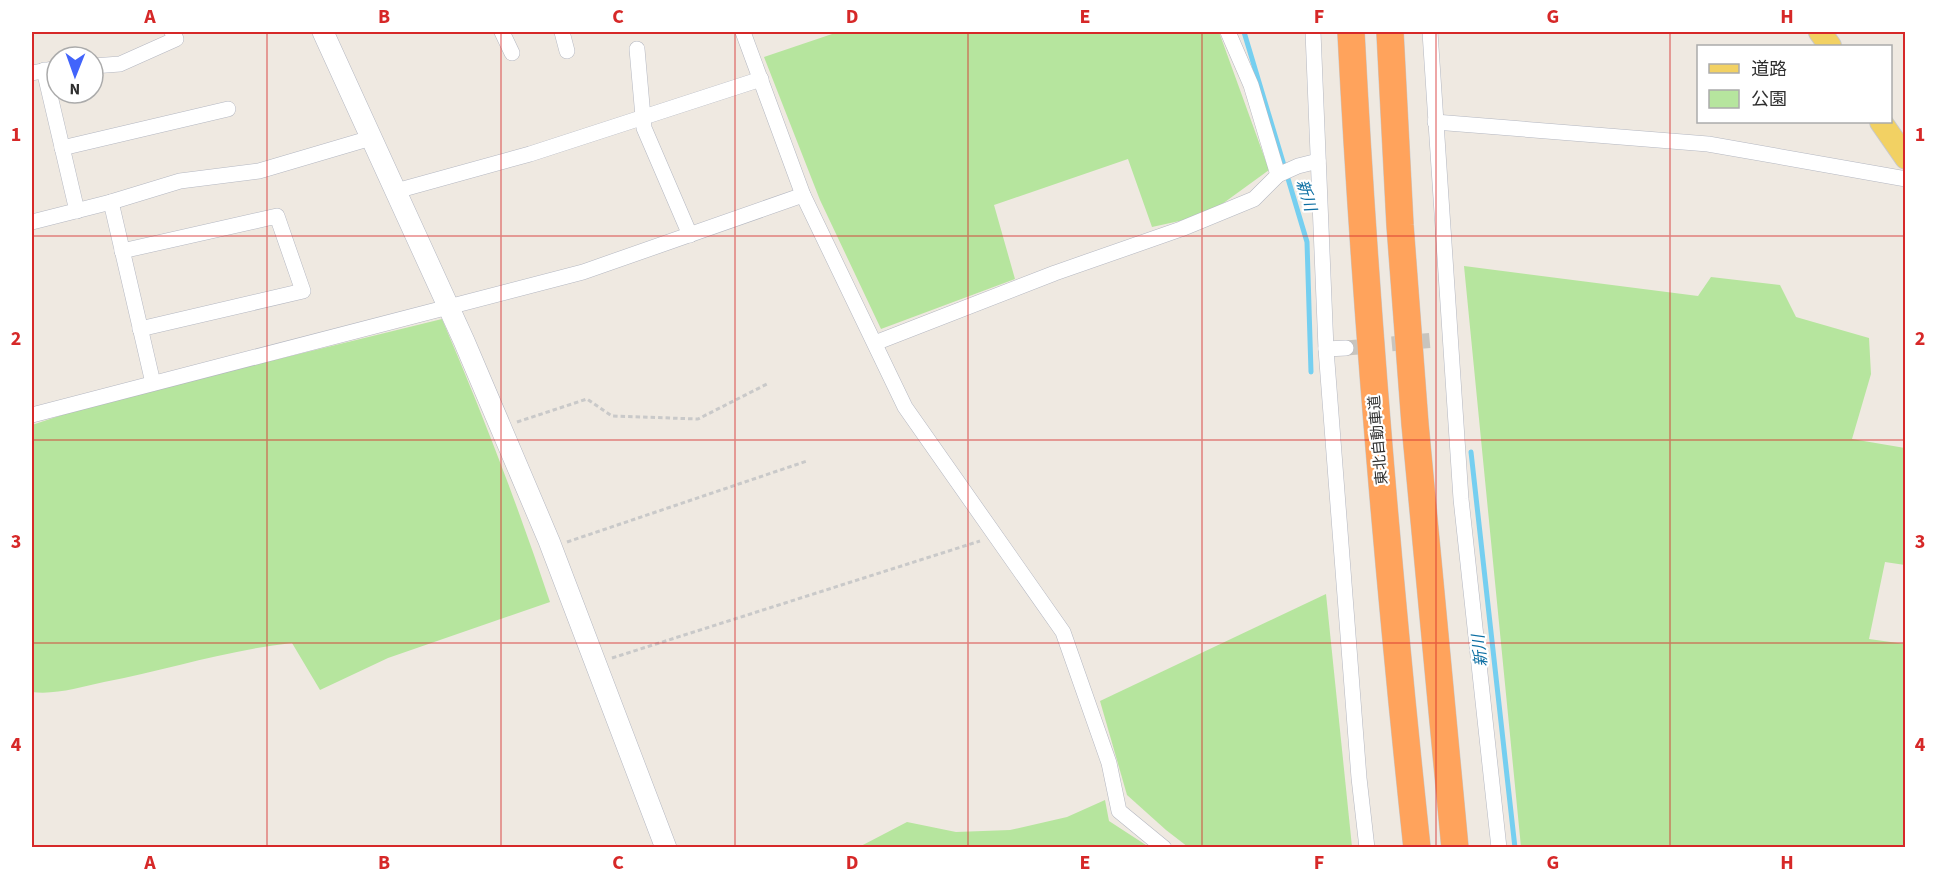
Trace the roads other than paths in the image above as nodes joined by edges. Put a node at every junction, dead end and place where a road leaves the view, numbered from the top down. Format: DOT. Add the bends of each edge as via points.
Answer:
graph roads {
  1 [pos="172,32"];
  2 [pos="323,32"];
  3 [pos="502,32"];
  4 [pos="562,32"];
  5 [pos="743,32"];
  6 [pos="1228,32"];
  7 [pos="1313,32"];
  8 [pos="1351,32"];
  9 [pos="1390,32"];
  10 [pos="1430,32"];
  11 [pos="1820,32"];
  12 [pos="1829,45"];
  13 [pos="637,50"];
  14 [pos="567,51"];
  15 [pos="512,53"];
  16 [pos="105,65"];
  17 [pos="44,70"];
  18 [pos="761,79"];
  19 [pos="228,109"];
  20 [pos="643,118"];
  21 [pos="1435,122"];
  22 [pos="1882,123"];
  23 [pos="371,138"];
  24 [pos="62,148"];
  25 [pos="1905,158"];
  26 [pos="1318,161"];
  27 [pos="1278,175"];
  28 [pos="1905,179"];
  29 [pos="396,191"];
  30 [pos="802,195"];
  31 [pos="111,202"];
  32 [pos="77,211"];
  33 [pos="32,222"];
  34 [pos="690,235"];
  35 [pos="122,251"];
  36 [pos="448,307"];
  37 [pos="140,330"];
  38 [pos="874,344"];
  39 [pos="1346,348"];
  40 [pos="1326,349"];
  41 [pos="153,383"];
  42 [pos="32,415"];
  43 [pos="666,848"];
  44 [pos="1164,848"];
  45 [pos="1367,848"];
  46 [pos="1417,848"];
  47 [pos="1455,848"];
  48 [pos="1499,848"];
  1 -- 16 [label="street" via="176,39 120,64"];
  2 -- 23 [label="street"];
  3 -- 15 [label="street"];
  4 -- 14 [label="street"];
  5 -- 18 [label="street"];
  6 -- 27 [label="street" via="1251,85"];
  7 -- 26 [label="street"];
  8 -- 46 [label="highway, 東北自動車道" via="1376,430"];
  9 -- 47 [label="highway" via="1414,424"];
  10 -- 21 [label="street"];
  11 -- 12 [label="main road"];
  13 -- 20 [label="street"];
  17 -- 24 [label="street"];
  18 -- 20 [label="street"];
  18 -- 30 [label="street"];
  19 -- 24 [label="street"];
  20 -- 29 [label="street"];
  20 -- 34 [label="street"];
  21 -- 28 [label="street" via="1708,144"];
  21 -- 48 [label="street" via="1443,340"];
  22 -- 25 [label="main road"];
  23 -- 29 [label="street"];
  23 -- 31 [label="street" via="259,171 180,181"];
  24 -- 32 [label="street"];
  26 -- 27 [label="street"];
  26 -- 40 [label="street"];
  27 -- 38 [label="street" via="1254,199"];
  29 -- 36 [label="street"];
  30 -- 34 [label="street"];
  30 -- 38 [label="street"];
  31 -- 32 [label="street"];
  31 -- 35 [label="street"];
  32 -- 33 [label="street"];
  34 -- 36 [label="street" via="583,272"];
  35 -- 37 [label="street"];
  35 -- 37 [label="street" via="277,216 303,291"];
  36 -- 41 [label="street"];
  36 -- 43 [label="street" via="551,547"];
  37 -- 41 [label="street"];
  38 -- 44 [label="street" via="905,407 1063,632 1109,763 1119,811"];
  39 -- 40 [label="street"];
  40 -- 45 [label="street"];
  41 -- 42 [label="street"];
}
